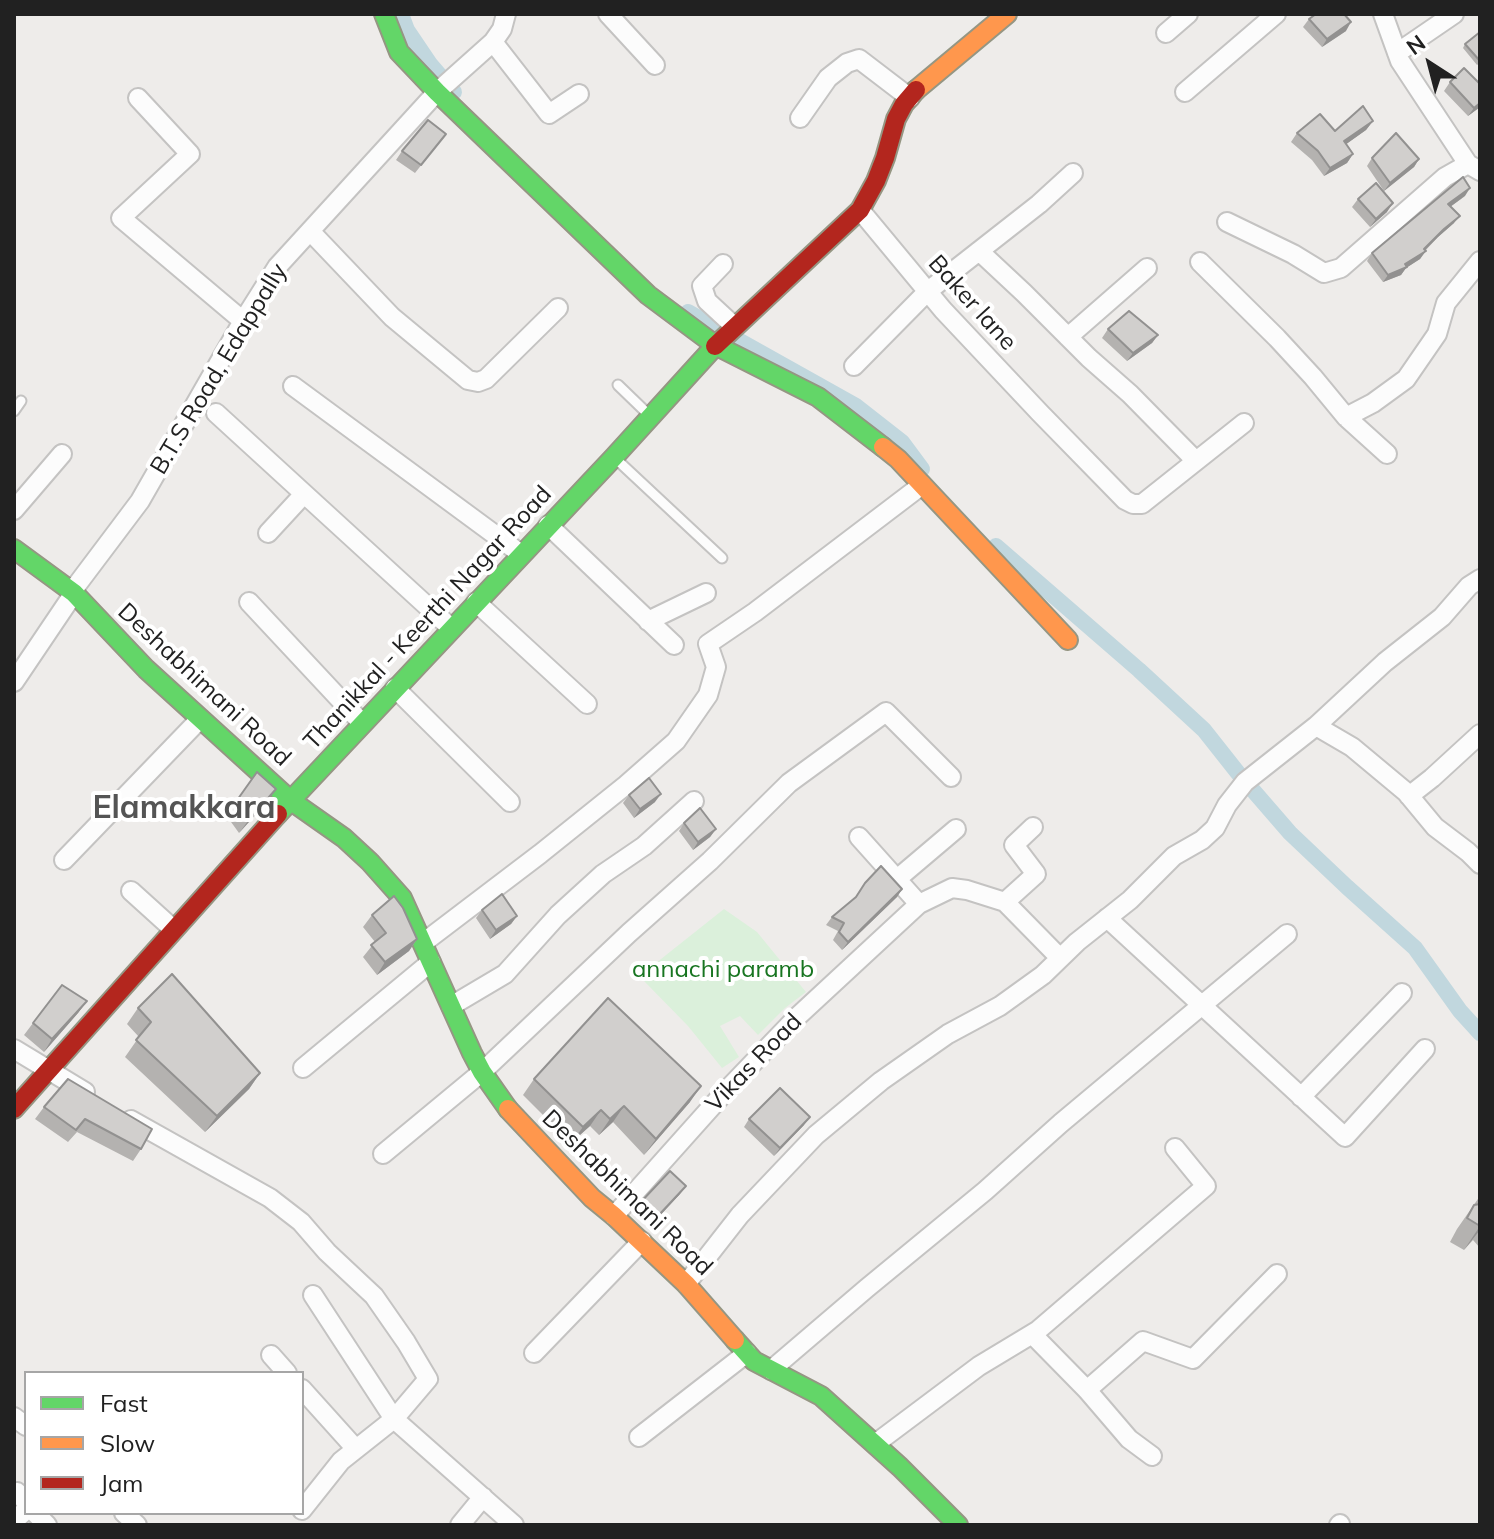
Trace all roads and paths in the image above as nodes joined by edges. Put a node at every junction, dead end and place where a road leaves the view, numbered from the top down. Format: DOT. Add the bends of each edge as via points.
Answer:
graph roads {
  1 [pos="384,14"];
  2 [pos="506,14"];
  3 [pos="608,14"];
  4 [pos="1007,14"];
  5 [pos="1188,14"];
  6 [pos="1276,14"];
  7 [pos="1383,14"];
  8 [pos="1454,14"];
  9 [pos="1166,33"];
  10 [pos="493,42"];
  11 [pos="1397,53"];
  12 [pos="655,65"];
  13 [pos="437,92"];
  14 [pos="1185,92"];
  15 [pos="579,94"];
  16 [pos="138,98"];
  17 [pos="910,98"];
  18 [pos="800,118"];
  19 [pos="1474,167"];
  20 [pos="1073,173"];
  21 [pos="860,210"];
  22 [pos="1227,222"];
  23 [pos="310,231"];
  24 [pos="979,251"];
  25 [pos="1480,261"];
  26 [pos="1200,262"];
  27 [pos="723,264"];
  28 [pos="1147,268"];
  29 [pos="1472,286"];
  30 [pos="928,291"];
  31 [pos="558,308"];
  32 [pos="243,321"];
  33 [pos="725,335"];
  34 [pos="1068,337"];
  35 [pos="854,366"];
  36 [pos="618,385"];
  37 [pos="293,386"];
  38 [pos="21,401"];
  39 [pos="14,411"];
  40 [pos="216,413"];
  41 [pos="651,416"];
  42 [pos="1346,417"];
  43 [pos="1244,423"];
  44 [pos="62,454"];
  45 [pos="1387,454"];
  46 [pos="614,457"];
  47 [pos="1196,461"];
  48 [pos="922,485"];
  49 [pos="304,494"];
  50 [pos="14,510"];
  51 [pos="548,525"];
  52 [pos="268,533"];
  53 [pos="14,549"];
  54 [pos="521,554"];
  55 [pos="722,558"];
  56 [pos="1480,579"];
  57 [pos="74,593"];
  58 [pos="706,593"];
  59 [pos="249,602"];
  60 [pos="476,602"];
  61 [pos="648,621"];
  62 [pos="451,628"];
  63 [pos="1068,640"];
  64 [pos="674,645"];
  65 [pos="14,682"];
  66 [pos="395,688"];
  67 [pos="587,704"];
  68 [pos="200,719"];
  69 [pos="362,723"];
  70 [pos="1316,726"];
  71 [pos="1480,734"];
  72 [pos="951,777"];
  73 [pos="1409,796"];
  74 [pos="290,800"];
  75 [pos="694,801"];
  76 [pos="510,802"];
  77 [pos="1033,827"];
  78 [pos="956,829"];
  79 [pos="859,837"];
  80 [pos="64,860"];
  81 [pos="1480,864"];
  82 [pos="897,879"];
  83 [pos="131,891"];
  84 [pos="1005,902"];
  85 [pos="919,904"];
  86 [pos="1107,918"];
  87 [pos="173,929"];
  88 [pos="1287,934"];
  89 [pos="423,943"];
  90 [pos="1060,958"];
  91 [pos="431,962"];
  92 [pos="1402,993"];
  93 [pos="451,1006"];
  94 [pos="1201,1006"];
  95 [pos="14,1049"];
  96 [pos="1425,1049"];
  97 [pos="303,1068"];
  98 [pos="49,1070"];
  99 [pos="482,1072"];
  100 [pos="1301,1097"];
  101 [pos="14,1109"];
  102 [pos="1175,1148"];
  103 [pos="383,1154"];
  104 [pos="614,1216"];
  105 [pos="642,1241"];
  106 [pos="1277,1274"];
  107 [pos="686,1284"];
  108 [pos="313,1295"];
  109 [pos="1032,1334"];
  110 [pos="534,1353"];
  111 [pos="747,1353"];
  112 [pos="271,1355"];
  113 [pos="771,1370"];
  114 [pos="285,1371"];
  115 [pos="1087,1390"];
  116 [pos="304,1391"];
  117 [pos="394,1419"];
  118 [pos="639,1437"];
  119 [pos="875,1444"];
  120 [pos="356,1449"];
  121 [pos="1152,1456"];
  122 [pos="483,1497"];
  123 [pos="304,1508"];
  124 [pos="460,1525"];
  125 [pos="514,1525"];
  126 [pos="958,1525"];
  1 -- 13 [label="street" via="399,52"];
  2 -- 10 [label="street, B.T.S Road, Edappally"];
  3 -- 12 [label="street"];
  4 -- 17 [label="street"];
  5 -- 9 [label="street"];
  6 -- 14 [label="street"];
  7 -- 11 [label="street"];
  8 -- 11 [label="street"];
  10 -- 13 [label="street, B.T.S Road, Edappally"];
  10 -- 15 [label="street" via="549,114"];
  11 -- 19 [label="street"];
  13 -- 23 [label="street, B.T.S Road, Edappally"];
  13 -- 33 [label="street" via="648,295"];
  16 -- 32 [label="street" via="190,154 121,218"];
  17 -- 18 [label="street" via="859,59 828,78"];
  17 -- 21 [label="street" via="896,119 876,181"];
  19 -- 22 [label="street" via="1445,177 1341,268 1324,273"];
  20 -- 24 [label="street"];
  21 -- 30 [label="street, Baker lane"];
  21 -- 33 [label="street, Thanikkal - Keerthi Nagar Road"];
  23 -- 31 [label="street" via="392,317 473,382 486,379"];
  23 -- 32 [label="street, B.T.S Road, Edappally" via="277,267"];
  24 -- 30 [label="street"];
  24 -- 34 [label="street"];
  25 -- 29 [label="street"];
  26 -- 42 [label="street"];
  27 -- 33 [label="street" via="702,286"];
  28 -- 34 [label="street"];
  29 -- 42 [label="street" via="1446,303 1437,334 1406,379"];
  30 -- 35 [label="street"];
  30 -- 47 [label="street, Baker lane" via="1125,500 1142,504"];
  32 -- 57 [label="street, B.T.S Road, Edappally" via="140,501"];
  33 -- 41 [label="street, Thanikkal - Keerthi Nagar Road"];
  33 -- 48 [label="street" via="818,397 898,459"];
  34 -- 47 [label="street"];
  36 -- 41 [label="lane"];
  37 -- 54 [label="street"];
  38 -- 39 [label="lane"];
  40 -- 49 [label="street"];
  41 -- 46 [label="street, Thanikkal - Keerthi Nagar Road"];
  42 -- 45 [label="street"];
  43 -- 47 [label="street, Baker lane"];
  44 -- 50 [label="street"];
  46 -- 51 [label="street, Thanikkal - Keerthi Nagar Road"];
  46 -- 55 [label="lane"];
  48 -- 63 [label="street"];
  48 -- 89 [label="street" via="708,644 716,667 708,695 676,741"];
  49 -- 52 [label="street"];
  49 -- 62 [label="street"];
  51 -- 54 [label="street, Thanikkal - Keerthi Nagar Road"];
  51 -- 61 [label="street"];
  53 -- 57 [label="street, Deshabhimani Road"];
  54 -- 60 [label="street, Thanikkal - Keerthi Nagar Road"];
  56 -- 70 [label="street"];
  57 -- 65 [label="street, B.T.S Road, Edappally"];
  57 -- 68 [label="street, Deshabhimani Road"];
  58 -- 61 [label="street"];
  59 -- 69 [label="street"];
  60 -- 62 [label="street, Thanikkal - Keerthi Nagar Road"];
  60 -- 67 [label="street"];
  61 -- 64 [label="street"];
  62 -- 66 [label="street, Thanikkal - Keerthi Nagar Road"];
  66 -- 69 [label="street, Thanikkal - Keerthi Nagar Road"];
  66 -- 76 [label="street"];
  68 -- 74 [label="street, Deshabhimani Road"];
  68 -- 80 [label="street"];
  69 -- 74 [label="street, Thanikkal - Keerthi Nagar Road"];
  70 -- 73 [label="street" via="1352,747"];
  70 -- 86 [label="street" via="1245,782 1202,840 1174,856"];
  71 -- 73 [label="street"];
  72 -- 99 [label="street" via="886,712 789,783"];
  73 -- 81 [label="street" via="1435,827"];
  74 -- 87 [label="street, Thanikkal - Keerthi Nagar Road"];
  74 -- 89 [label="street, Deshabhimani Road" via="370,862 402,898"];
  75 -- 93 [label="street" via="558,915 505,974"];
  77 -- 84 [label="street" via="1014,845 1036,874"];
  78 -- 82 [label="street"];
  79 -- 82 [label="street"];
  82 -- 85 [label="street"];
  83 -- 87 [label="street"];
  84 -- 85 [label="street, Vikas Road" via="952,888"];
  84 -- 90 [label="street, Vikas Road"];
  85 -- 104 [label="street, Vikas Road" via="797,1017"];
  86 -- 90 [label="street"];
  86 -- 94 [label="street"];
  87 -- 98 [label="street, Thanikkal - Keerthi Nagar Road"];
  88 -- 94 [label="street"];
  89 -- 91 [label="street, Deshabhimani Road"];
  90 -- 107 [label="street" via="1000,1006 948,1034 881,1081 816,1135 740,1215"];
  91 -- 93 [label="street, Deshabhimani Road"];
  91 -- 97 [label="street"];
  92 -- 100 [label="street"];
  93 -- 99 [label="street, Deshabhimani Road"];
  94 -- 100 [label="street"];
  94 -- 113 [label="street"];
  95 -- 98 [label="street"];
  96 -- 100 [label="street" via="1345,1137"];
  98 -- 101 [label="street, Thanikkal - Keerthi Nagar Road"];
  98 -- 117 [label="street" via="301,1222 374,1296 428,1379"];
  99 -- 103 [label="street"];
  99 -- 104 [label="street, Deshabhimani Road" via="508,1109"];
  102 -- 109 [label="street" via="1206,1186"];
  104 -- 105 [label="street, Deshabhimani Road"];
  105 -- 107 [label="street, Deshabhimani Road"];
  105 -- 110 [label="street"];
  106 -- 115 [label="street" via="1193,1359 1143,1341"];
  107 -- 111 [label="street, Deshabhimani Road"];
  108 -- 117 [label="street"];
  109 -- 115 [label="street"];
  109 -- 119 [label="street" via="979,1366"];
  111 -- 113 [label="street, Deshabhimani Road"];
  111 -- 118 [label="street"];
  112 -- 114 [label="street"];
  113 -- 119 [label="street, Deshabhimani Road" via="821,1396"];
  115 -- 121 [label="street" via="1129,1439"];
  116 -- 120 [label="street"];
  117 -- 120 [label="street"];
  117 -- 122 [label="street"];
  119 -- 126 [label="street, Deshabhimani Road"];
  120 -- 123 [label="street"];
  122 -- 124 [label="street"];
  122 -- 125 [label="street"];
}
